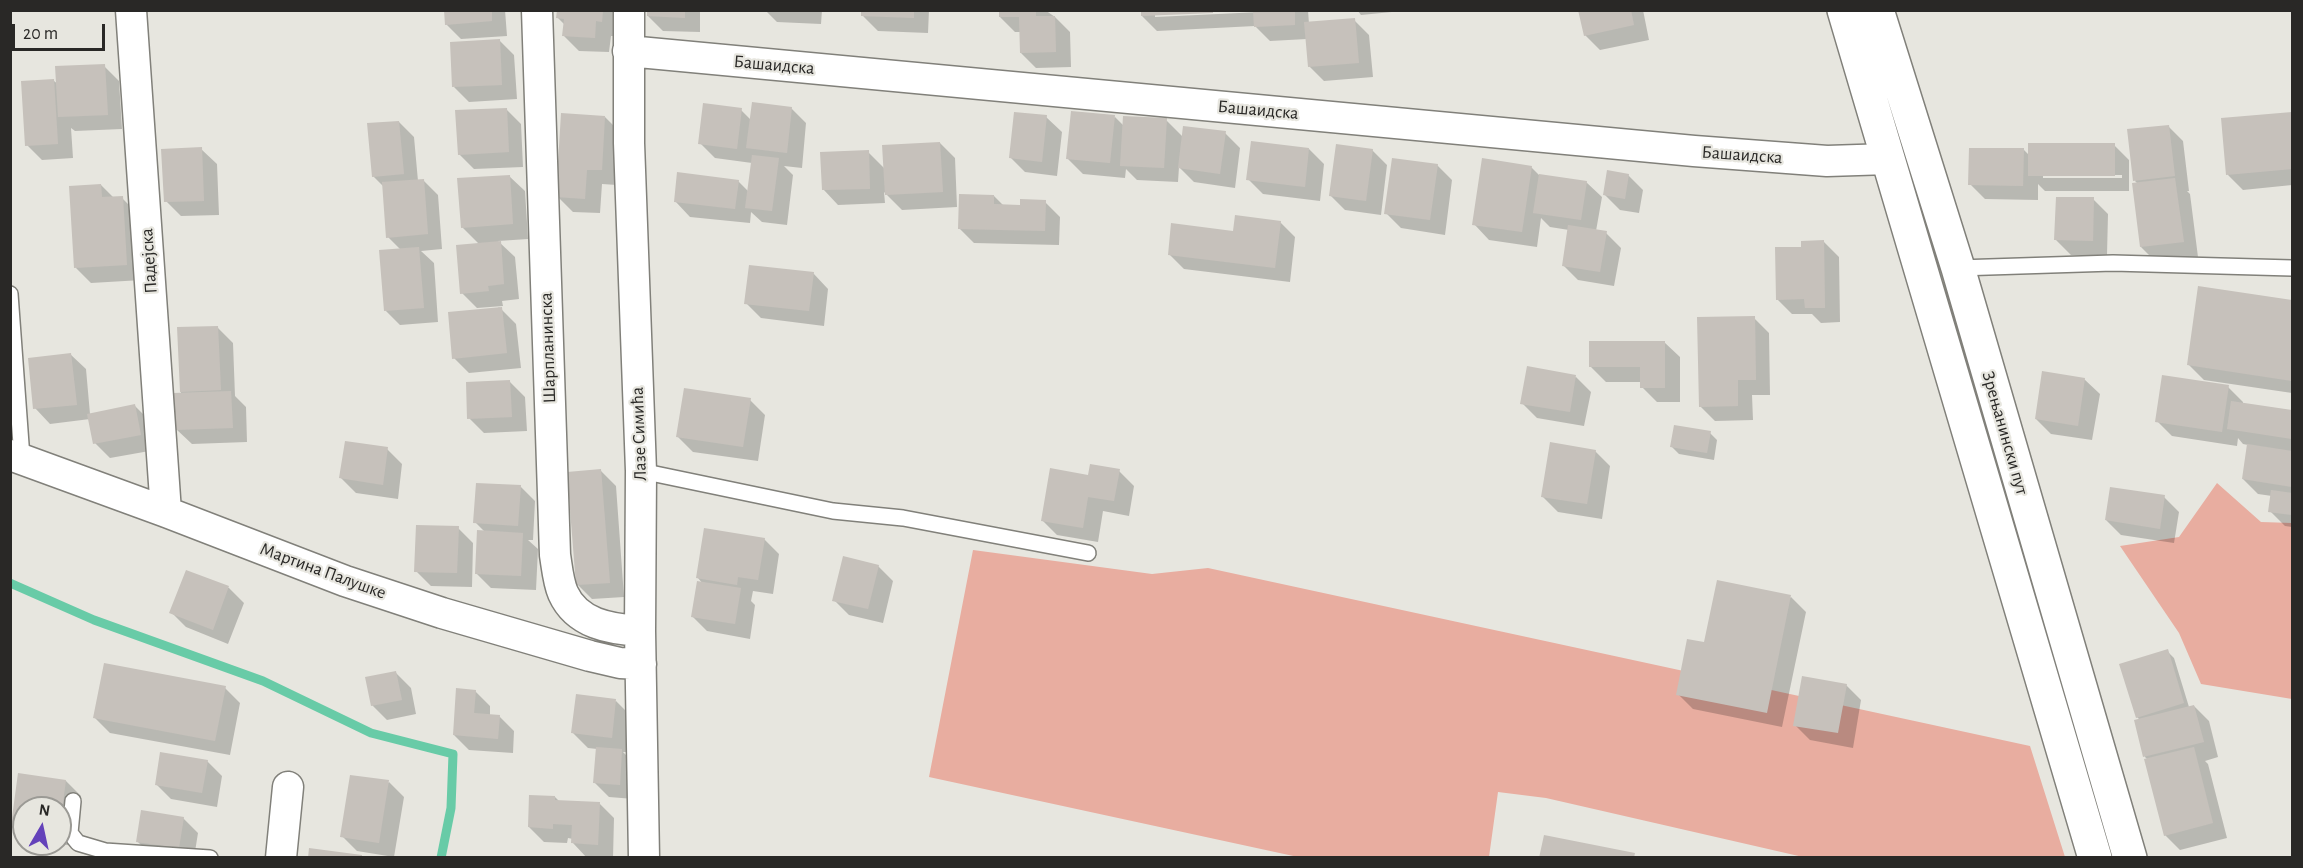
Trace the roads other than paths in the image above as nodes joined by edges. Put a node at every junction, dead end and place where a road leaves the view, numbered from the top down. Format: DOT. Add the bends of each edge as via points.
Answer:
graph roads {
  1 [pos="131,10"];
  2 [pos="537,10"];
  3 [pos="629,10"];
  4 [pos="1844,10"];
  5 [pos="1877,10"];
  6 [pos="628,51"];
  7 [pos="1889,159"];
  8 [pos="1958,268"];
  9 [pos="2292,268"];
  10 [pos="10,294"];
  11 [pos="16,457"];
  12 [pos="641,471"];
  13 [pos="166,512"];
  14 [pos="1088,553"];
  15 [pos="640,631"];
  16 [pos="641,664"];
  17 [pos="288,787"];
  18 [pos="73,801"];
  19 [pos="210,858"];
  20 [pos="281,858"];
  21 [pos="644,858"];
  22 [pos="2095,858"];
  23 [pos="2130,858"];
  1 -- 13 [label="street, Падејска"];
  2 -- 15 [label="street, Шарпланинска" via="555,555 563,592 586,620"];
  3 -- 6 [label="street, Лазе Симића"];
  4 -- 7 [label="main road, Зрењанински пут"];
  5 -- 8 [label="main road, Зрењанински пут"];
  6 -- 7 [label="street, Башаидска" via="1694,151 1827,162"];
  6 -- 12 [label="street, Лазе Симића"];
  7 -- 22 [label="main road, Зрењанински пут"];
  8 -- 9 [label="lane" via="2113,263"];
  8 -- 23 [label="main road, Зрењанински пут"];
  10 -- 11 [label="lane"];
  11 -- 13 [label="street, Мартина Палушке"];
  12 -- 14 [label="lane" via="822,509 903,518"];
  12 -- 15 [label="street, Лазе Симића"];
  13 -- 16 [label="street, Мартина Палушке" via="345,581 442,613 579,654"];
  15 -- 16 [label="street, Лазе Симића"];
  16 -- 21 [label="street, Лазе Симића"];
  17 -- 20 [label="street"];
  18 -- 19 [label="lane" via="70,833 78,843 105,851"];
}
